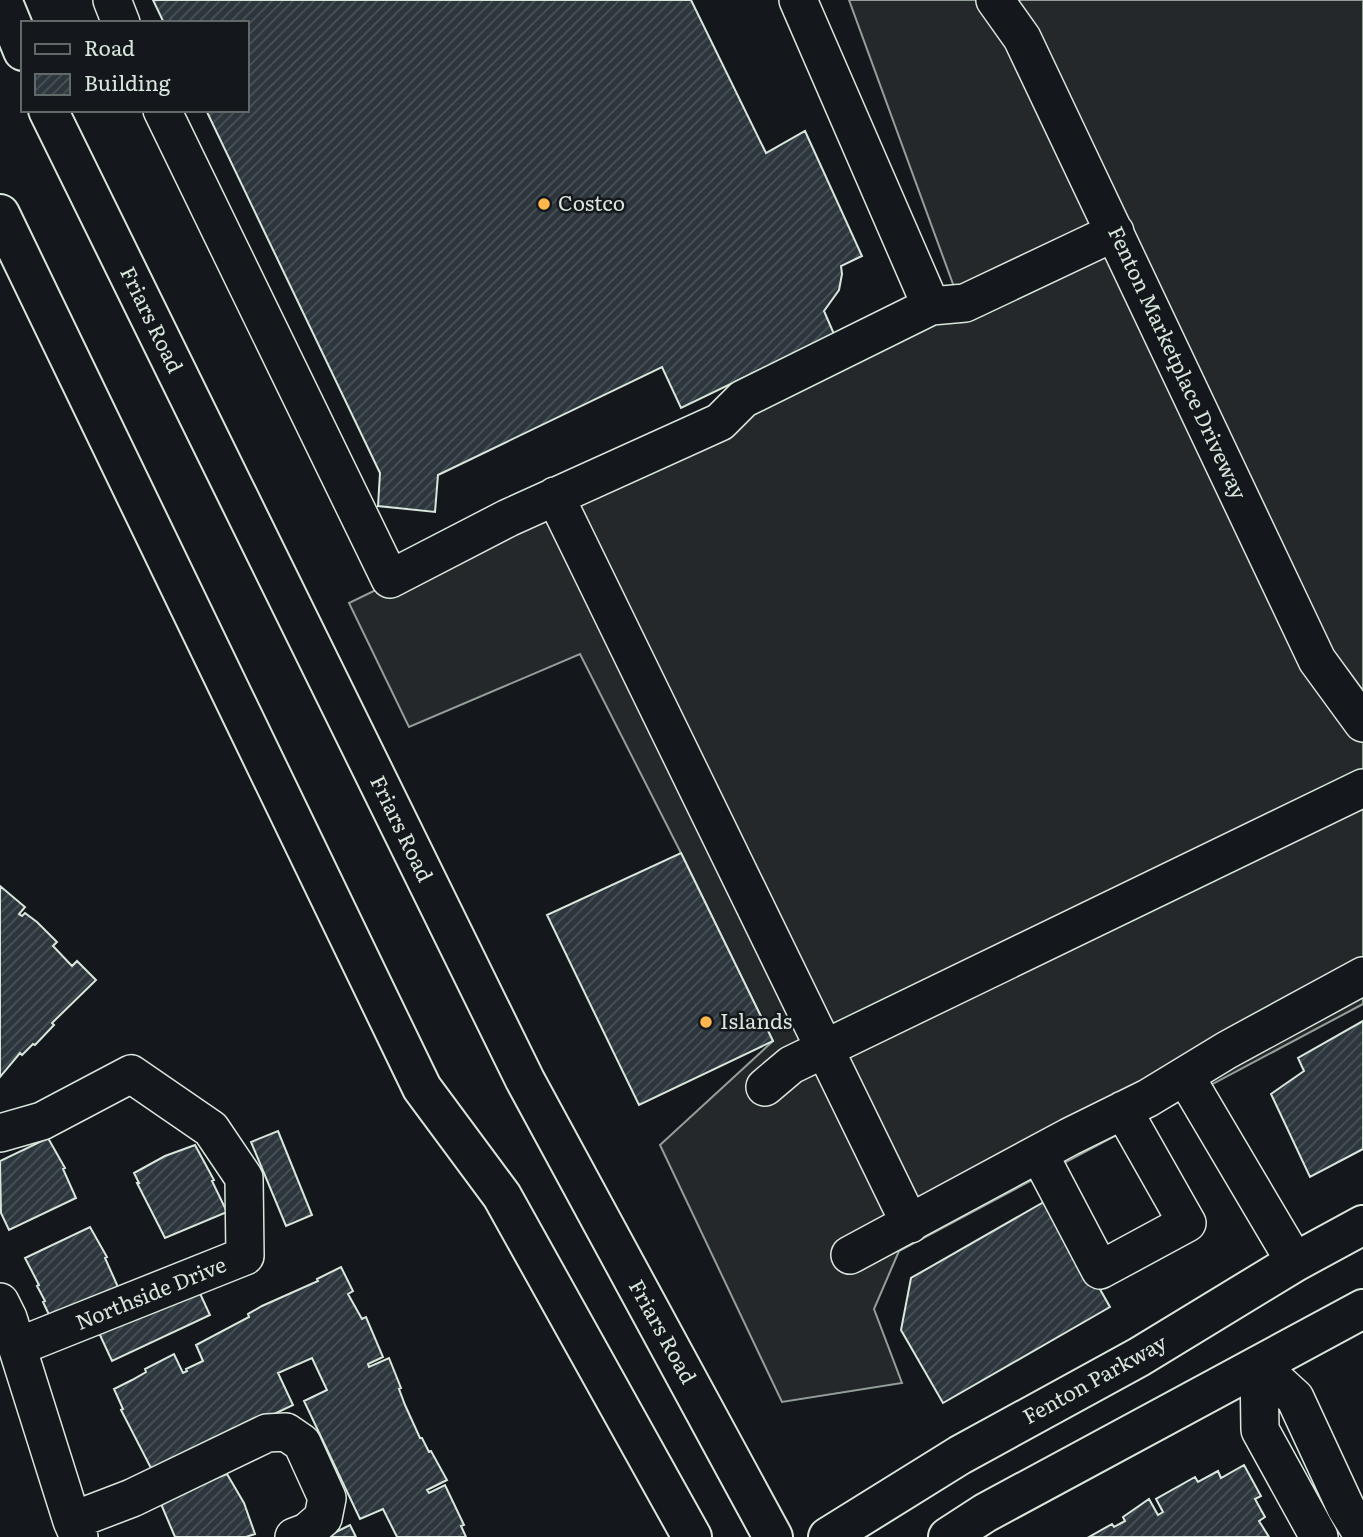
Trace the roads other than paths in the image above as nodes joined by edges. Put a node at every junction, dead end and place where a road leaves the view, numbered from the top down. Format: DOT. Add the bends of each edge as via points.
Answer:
graph roads {
  1 [pos="2,0"];
  2 [pos="112,0"];
  3 [pos="797,0"];
  4 [pos="995,0"];
  5 [pos="120,21"];
  6 [pos="21,46"];
  7 [pos="49,112"];
  8 [pos="163,112"];
  9 [pos="0,214"];
  10 [pos="1115,232"];
  11 [pos="931,306"];
  12 [pos="555,496"];
  13 [pos="1363,723"];
  14 [pos="1363,788"];
  15 [pos="1363,976"];
  16 [pos="824,1049"];
  17 [pos="1185,1076"];
  18 [pos="765,1087"];
  19 [pos="1123,1110"];
  20 [pos="0,1133"];
  21 [pos="1039,1154"];
  22 [pos="910,1224"];
  23 [pos="1363,1226"];
  24 [pos="850,1255"];
  25 [pos="1295,1262"];
  26 [pos="0,1302"];
  27 [pos="1363,1309"];
  28 [pos="17,1347"];
  29 [pos="1259,1365"];
  30 [pos="76,1529"];
  31 [pos="1363,1535"];
  32 [pos="293,1537"];
  33 [pos="692,1537"];
  34 [pos="773,1537"];
  35 [pos="828,1537"];
  36 [pos="948,1537"];
  37 [pos="1319,1537"];
  1 -- 6 [label="main road"];
  2 -- 5 [label="street"];
  3 -- 11 [label="street"];
  4 -- 10 [label="street, Fenton Marketplace Driveway" via="1023,38"];
  7 -- 34 [label="main road, Friars Road" via="524,1080"];
  8 -- 12 [label="street" via="390,579"];
  9 -- 33 [label="main road" via="422,1088 502,1196"];
  10 -- 11 [label="street" via="965,303"];
  10 -- 13 [label="street, Fenton Marketplace Driveway" via="1317,660"];
  11 -- 12 [label="street" via="744,399 720,422"];
  12 -- 16 [label="street"];
  14 -- 16 [label="street"];
  15 -- 17 [label="street"];
  16 -- 18 [label="street" via="791,1065"];
  16 -- 22 [label="street"];
  17 -- 19 [label="street"];
  17 -- 25 [label="street"];
  19 -- 21 [label="street"];
  19 -- 21 [label="street" via="1186,1223 1100,1270"];
  20 -- 28 [label="street, Northside Drive" via="42,1121 131,1074 211,1129 244,1178 245,1256"];
  21 -- 22 [label="street"];
  22 -- 24 [label="street"];
  23 -- 25 [label="main road, Fenton Parkway"];
  25 -- 35 [label="main road, Fenton Parkway" via="1139,1357 960,1455"];
  26 -- 28 [label="street"];
  27 -- 29 [label="main road"];
  28 -- 30 [label="street"];
  29 -- 31 [label="street" via="1295,1398"];
  29 -- 36 [label="main road"];
  29 -- 37 [label="street" via="1260,1430"];
  30 -- 32 [label="street" via="267,1433 286,1432 302,1443 327,1498 323,1518"];
}
